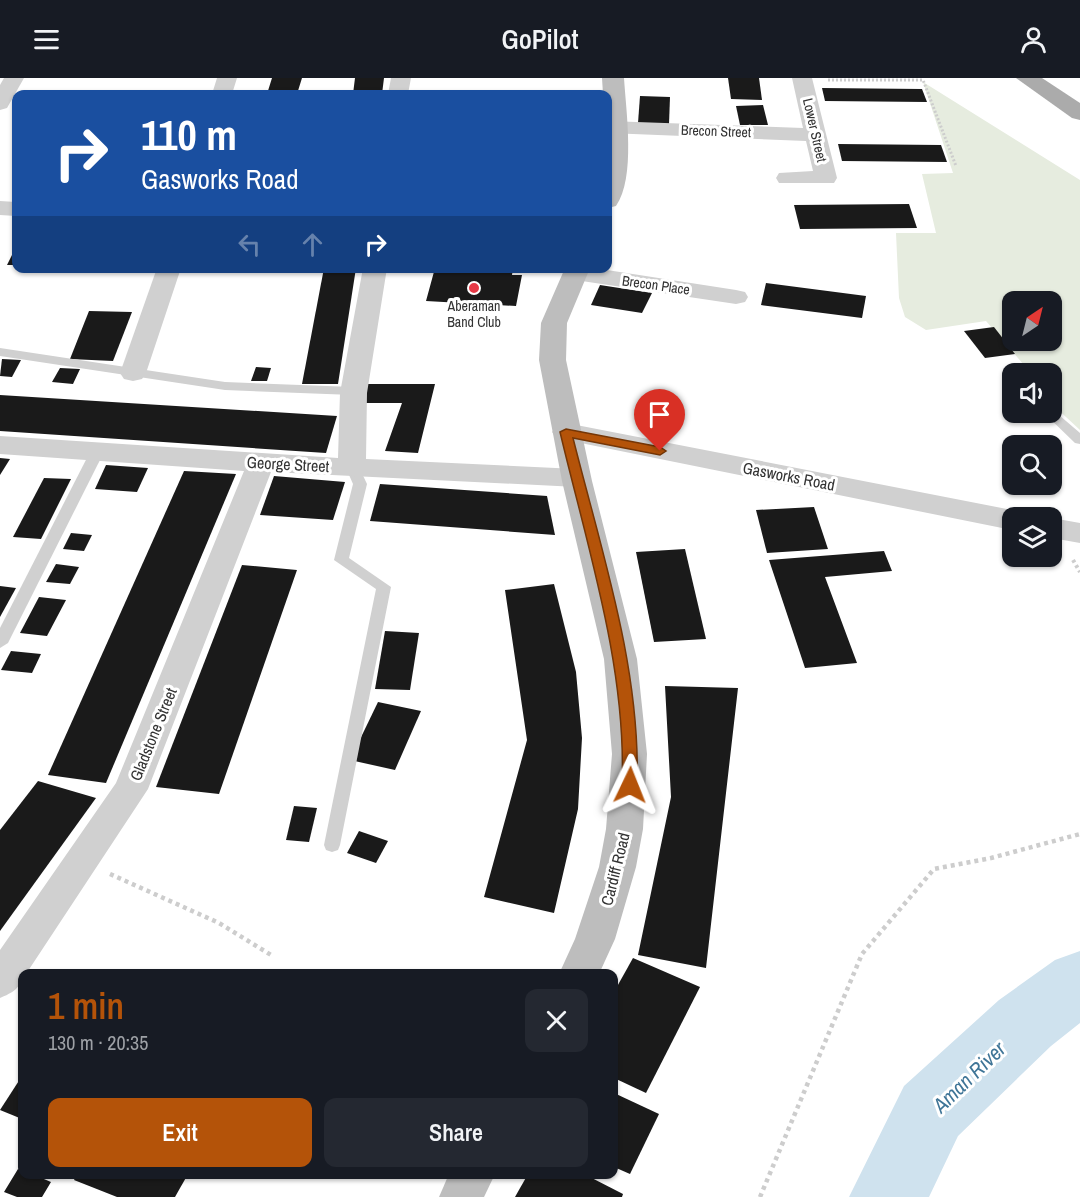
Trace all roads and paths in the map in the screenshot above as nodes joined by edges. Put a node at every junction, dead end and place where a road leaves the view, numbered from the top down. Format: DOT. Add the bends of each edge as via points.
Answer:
graph roads {
  1 [pos="14,78"];
  2 [pos="614,78"];
  3 [pos="1027,78"];
  4 [pos="803,80"];
  5 [pos="6,102"];
  6 [pos="612,111"];
  7 [pos="1080,113"];
  8 [pos="612,127"];
  9 [pos="817,135"];
  10 [pos="956,166"];
  11 [pos="787,178"];
  12 [pos="167,273"];
  13 [pos="374,273"];
  14 [pos="576,273"];
  15 [pos="589,273"];
  16 [pos="736,297"];
  17 [pos="0,352"];
  18 [pos="133,373"];
  19 [pos="353,391"];
  20 [pos="1061,423"];
  21 [pos="566,432"];
  22 [pos="1080,440"];
  23 [pos="0,445"];
  24 [pos="97,452"];
  25 [pos="261,463"];
  26 [pos="353,468"];
  27 [pos="577,478"];
  28 [pos="1002,518"];
  29 [pos="1062,530"];
  30 [pos="1080,533"];
  31 [pos="0,643"];
  32 [pos="1080,834"];
  33 [pos="332,845"];
  34 [pos="82,861"];
  35 [pos="271,955"];
  36 [pos="581,969"];
  37 [pos="0,981"];
  38 [pos="470,1179"];
  39 [pos="461,1197"];
  40 [pos="760,1197"];
  1 -- 5 [label="street"];
  2 -- 6 [label="main road"];
  3 -- 7 [label="main road"];
  4 -- 9 [label="street, Lower Street"];
  4 -- 10 [label="path" via="923,80"];
  8 -- 9 [label="street, Brecon Street"];
  9 -- 11 [label="street, Lower Street" via="826,178"];
  12 -- 18 [label="street"];
  13 -- 19 [label="street"];
  14 -- 21 [label="main road, Cardiff Road" via="559,306 552,332"];
  15 -- 16 [label="street, Brecon Place"];
  17 -- 18 [label="lane"];
  18 -- 19 [label="lane" via="225,386"];
  19 -- 26 [label="street" via="349,435"];
  20 -- 22 [label="lane"];
  21 -- 27 [label="main road, Cardiff Road"];
  21 -- 28 [label="street, Gasworks Road"];
  23 -- 24 [label="street, George Street"];
  24 -- 25 [label="street, George Street"];
  24 -- 31 [label="lane"];
  25 -- 26 [label="street, George Street"];
  25 -- 34 [label="street, Gladstone Street" via="131,789"];
  26 -- 27 [label="street, George Street"];
  26 -- 33 [label="lane" via="360,484 341,560 384,587"];
  27 -- 36 [label="main road, Cardiff Road" via="624,675 631,744 629,805 615,883"];
  29 -- 30 [label="street"];
  32 -- 40 [label="path" via="934,869 862,954"];
  34 -- 35 [label="path" via="219,923"];
  34 -- 37 [label="street, Gladstone Street"];
  38 -- 39 [label="main road"];
}
